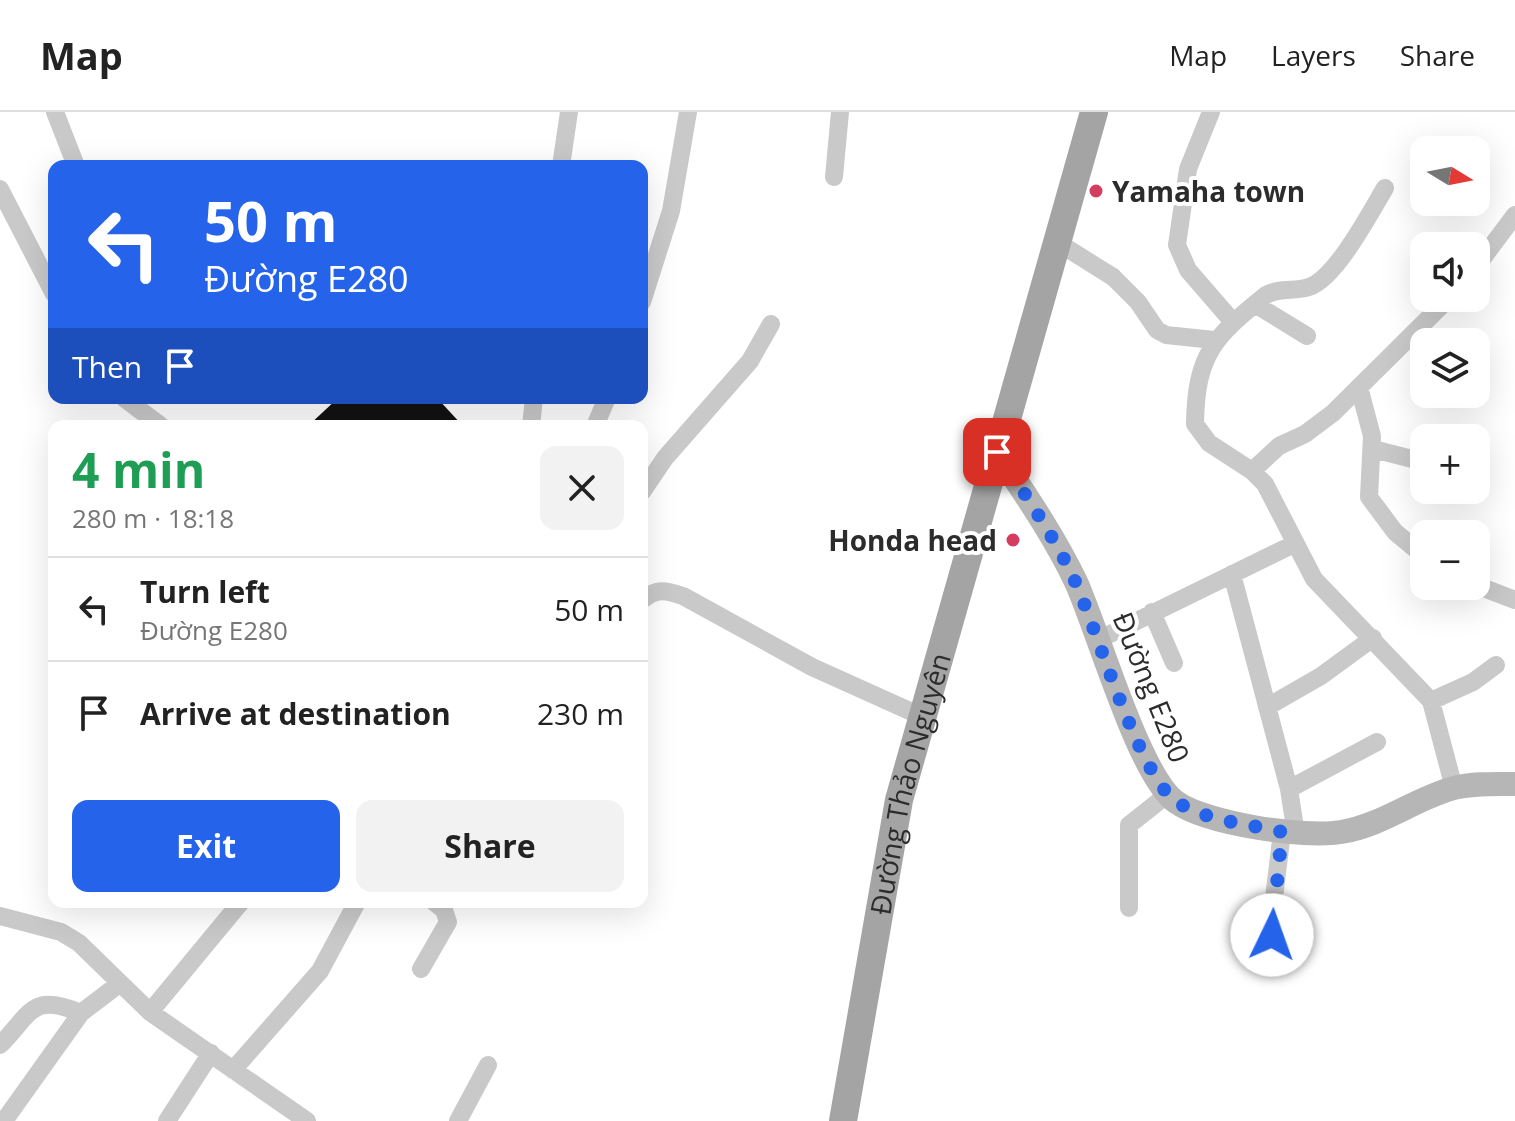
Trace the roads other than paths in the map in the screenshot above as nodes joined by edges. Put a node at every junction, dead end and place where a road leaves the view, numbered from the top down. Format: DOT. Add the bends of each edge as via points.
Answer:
graph roads {
  1 [pos="55,112"];
  2 [pos="569,112"];
  3 [pos="688,112"];
  4 [pos="840,112"];
  5 [pos="1094,112"];
  6 [pos="1211,112"];
  7 [pos="74,160"];
  8 [pos="562,160"];
  9 [pos="834,177"];
  10 [pos="1385,188"];
  11 [pos="0,189"];
  12 [pos="1515,215"];
  13 [pos="1057,242"];
  14 [pos="1490,248"];
  15 [pos="48,282"];
  16 [pos="648,283"];
  17 [pos="1255,304"];
  18 [pos="1435,312"];
  19 [pos="1233,322"];
  20 [pos="771,324"];
  21 [pos="1307,336"];
  22 [pos="1214,340"];
  23 [pos="1359,387"];
  24 [pos="132,404"];
  25 [pos="153,420"];
  26 [pos="1373,449"];
  27 [pos="997,452"];
  28 [pos="1410,458"];
  29 [pos="1252,471"];
  30 [pos="648,483"];
  31 [pos="1294,544"];
  32 [pos="1410,544"];
  33 [pos="1232,574"];
  34 [pos="648,590"];
  35 [pos="1490,590"];
  36 [pos="1515,600"];
  37 [pos="1152,612"];
  38 [pos="1373,638"];
  39 [pos="1100,639"];
  40 [pos="1174,663"];
  41 [pos="1496,665"];
  42 [pos="1431,701"];
  43 [pos="1267,707"];
  44 [pos="923,717"];
  45 [pos="1377,742"];
  46 [pos="1515,784"];
  47 [pos="1454,788"];
  48 [pos="1289,789"];
  49 [pos="1168,794"];
  50 [pos="1289,833"];
  51 [pos="236,908"];
  52 [pos="354,908"];
  53 [pos="442,908"];
  54 [pos="1129,908"];
  55 [pos="0,916"];
  56 [pos="1273,961"];
  57 [pos="421,969"];
  58 [pos="119,984"];
  59 [pos="150,1012"];
  60 [pos="81,1013"];
  61 [pos="0,1045"];
  62 [pos="211,1053"];
  63 [pos="488,1065"];
  64 [pos="233,1070"];
  65 [pos="4,1121"];
  66 [pos="167,1121"];
  67 [pos="307,1121"];
  68 [pos="458,1121"];
  69 [pos="843,1121"];
  1 -- 7 [label="street"];
  2 -- 8 [label="street"];
  3 -- 16 [label="street" via="671,211"];
  4 -- 9 [label="street"];
  5 -- 13 [label="main road, Đường Thảo Nguyên"];
  6 -- 19 [label="street" via="1193,148 1177,245 1188,270"];
  10 -- 17 [label="street" via="1321,280 1310,287 1275,290"];
  11 -- 15 [label="street"];
  12 -- 14 [label="street"];
  13 -- 22 [label="street" via="1113,277 1157,330"];
  13 -- 27 [label="main road, Đường Thảo Nguyên"];
  17 -- 19 [label="street"];
  17 -- 21 [label="street"];
  18 -- 23 [label="street"];
  19 -- 22 [label="street"];
  20 -- 30 [label="street" via="750,361"];
  22 -- 29 [label="street" via="1203,362 1195,424 1209,443"];
  23 -- 26 [label="street"];
  23 -- 29 [label="street" via="1320,424 1279,446"];
  24 -- 25 [label="street"];
  26 -- 28 [label="street"];
  26 -- 32 [label="street" via="1369,497"];
  27 -- 39 [label="main road, Đường E280" via="1060,550"];
  27 -- 44 [label="main road, Đường Thảo Nguyên"];
  29 -- 31 [label="street" via="1274,498"];
  31 -- 33 [label="street"];
  31 -- 38 [label="street" via="1314,579"];
  33 -- 37 [label="street"];
  33 -- 43 [label="street"];
  34 -- 44 [label="street" via="664,589 702,604 836,679"];
  35 -- 36 [label="street"];
  37 -- 39 [label="street"];
  37 -- 40 [label="street"];
  38 -- 42 [label="street"];
  38 -- 43 [label="street"];
  39 -- 49 [label="main road, Đường E280" via="1135,737"];
  41 -- 42 [label="street"];
  42 -- 47 [label="street"];
  43 -- 48 [label="street"];
  44 -- 69 [label="main road, Đường Thảo Nguyên" via="888,855"];
  45 -- 48 [label="street"];
  46 -- 47 [label="main road, Đường E280"];
  47 -- 50 [label="main road, Đường E280" via="1357,828"];
  48 -- 50 [label="street"];
  49 -- 50 [label="main road, Đường E280" via="1196,812"];
  49 -- 54 [label="street" via="1129,825"];
  50 -- 56 [label="street" via="1272,914"];
  51 -- 59 [label="street"];
  52 -- 64 [label="street" via="320,971"];
  53 -- 57 [label="street" via="448,922"];
  55 -- 58 [label="street" via="61,932 95,955"];
  58 -- 59 [label="street"];
  58 -- 60 [label="street"];
  59 -- 62 [label="street"];
  60 -- 61 [label="street" via="61,1005 38,1005"];
  60 -- 65 [label="street"];
  62 -- 64 [label="street"];
  62 -- 66 [label="street"];
  63 -- 68 [label="street"];
  64 -- 67 [label="street"];
}
